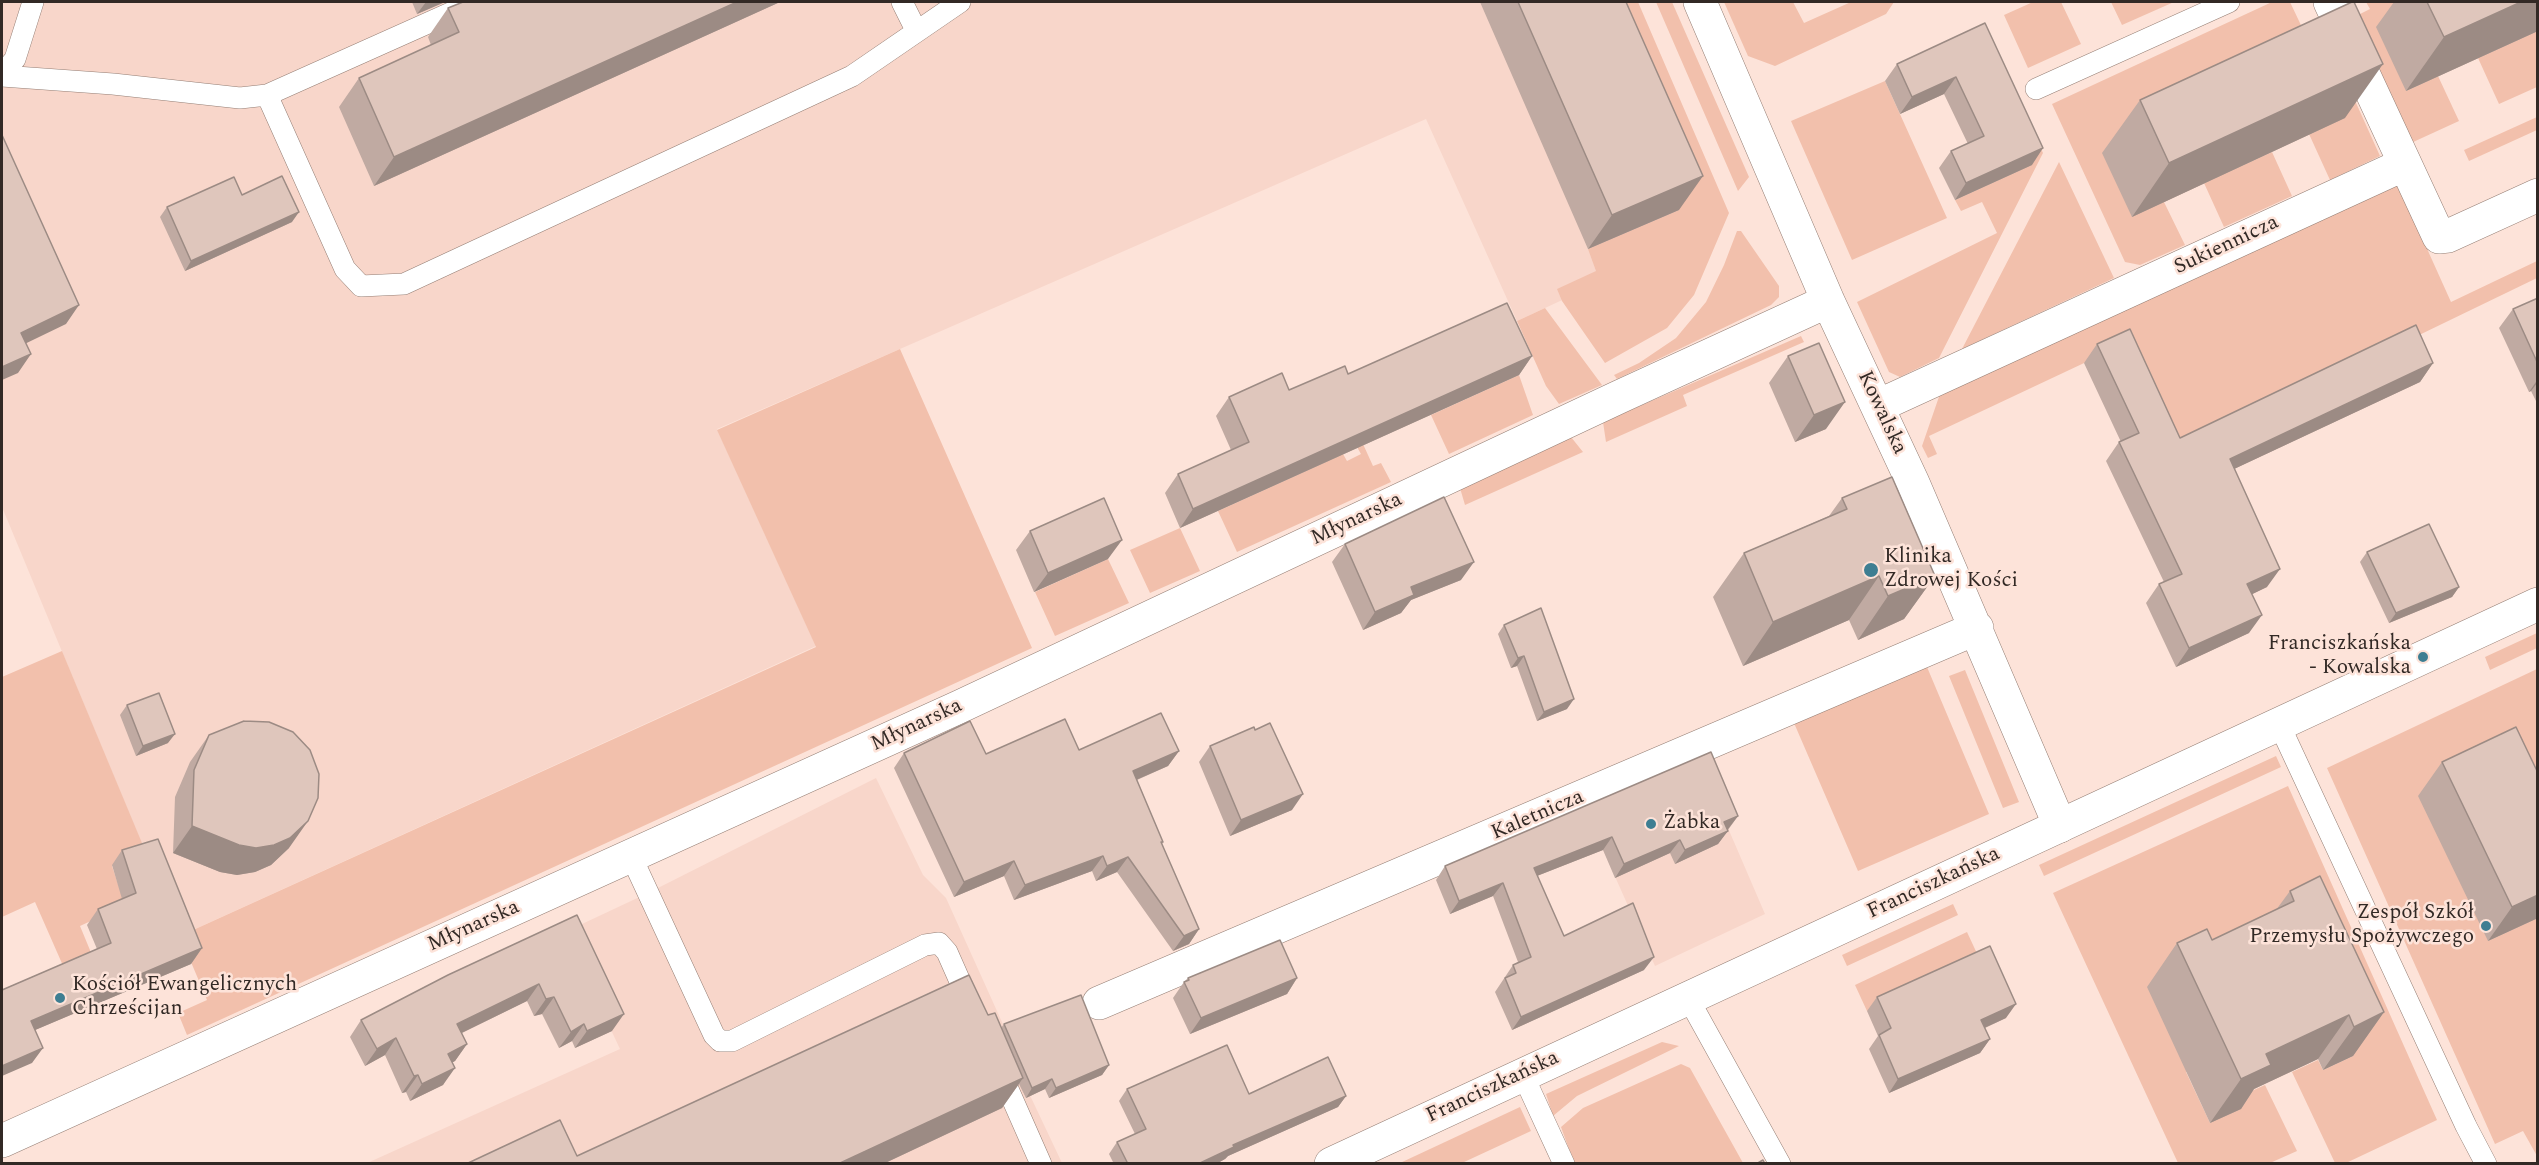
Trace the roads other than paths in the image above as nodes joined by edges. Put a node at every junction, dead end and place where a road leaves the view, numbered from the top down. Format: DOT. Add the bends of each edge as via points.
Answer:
graph roads {
  1 [pos="33,2"];
  2 [pos="475,2"];
  3 [pos="902,2"];
  4 [pos="960,2"];
  5 [pos="1700,2"];
  6 [pos="2229,2"];
  7 [pos="2330,2"];
  8 [pos="916,30"];
  9 [pos="2,75"];
  10 [pos="2036,89"];
  11 [pos="267,95"];
  12 [pos="2405,164"];
  13 [pos="2538,195"];
  14 [pos="1828,301"];
  15 [pos="1878,406"];
  16 [pos="2538,604"];
  17 [pos="1977,628"];
  18 [pos="2279,724"];
  19 [pos="2060,826"];
  20 [pos="631,856"];
  21 [pos="1688,998"];
  22 [pos="1099,1003"];
  23 [pos="980,1026"];
  24 [pos="994,1058"];
  25 [pos="1523,1074"];
  26 [pos="2,1141"];
  27 [pos="1041,1164"];
  28 [pos="1331,1164"];
  29 [pos="1564,1164"];
  30 [pos="1780,1164"];
  31 [pos="2486,1164"];
  1 -- 9 [label="lane" via="15,59"];
  2 -- 11 [label="lane"];
  3 -- 8 [label="lane"];
  4 -- 8 [label="lane"];
  5 -- 14 [label="street, Kowalska"];
  6 -- 10 [label="lane"];
  7 -- 12 [label="street"];
  8 -- 11 [label="lane" via="852,76 404,284 361,286 345,269"];
  9 -- 11 [label="lane" via="240,98"];
  12 -- 13 [label="street" via="2439,237"];
  12 -- 15 [label="street, Sukiennicza"];
  14 -- 15 [label="street, Kowalska"];
  14 -- 20 [label="street, Młynarska"];
  15 -- 17 [label="street, Kowalska"];
  16 -- 18 [label="street, Franciszkańska"];
  17 -- 19 [label="street, Kowalska"];
  17 -- 22 [label="street, Kaletnicza"];
  18 -- 19 [label="street, Franciszkańska"];
  18 -- 31 [label="lane"];
  19 -- 21 [label="street, Franciszkańska"];
  20 -- 23 [label="lane" via="720,1041 732,1041 925,945 939,943 947,952"];
  20 -- 26 [label="street, Młynarska"];
  21 -- 25 [label="street, Franciszkańska"];
  21 -- 30 [label="lane"];
  24 -- 27 [label="lane"];
  25 -- 28 [label="street, Franciszkańska"];
  25 -- 29 [label="lane"];
}
